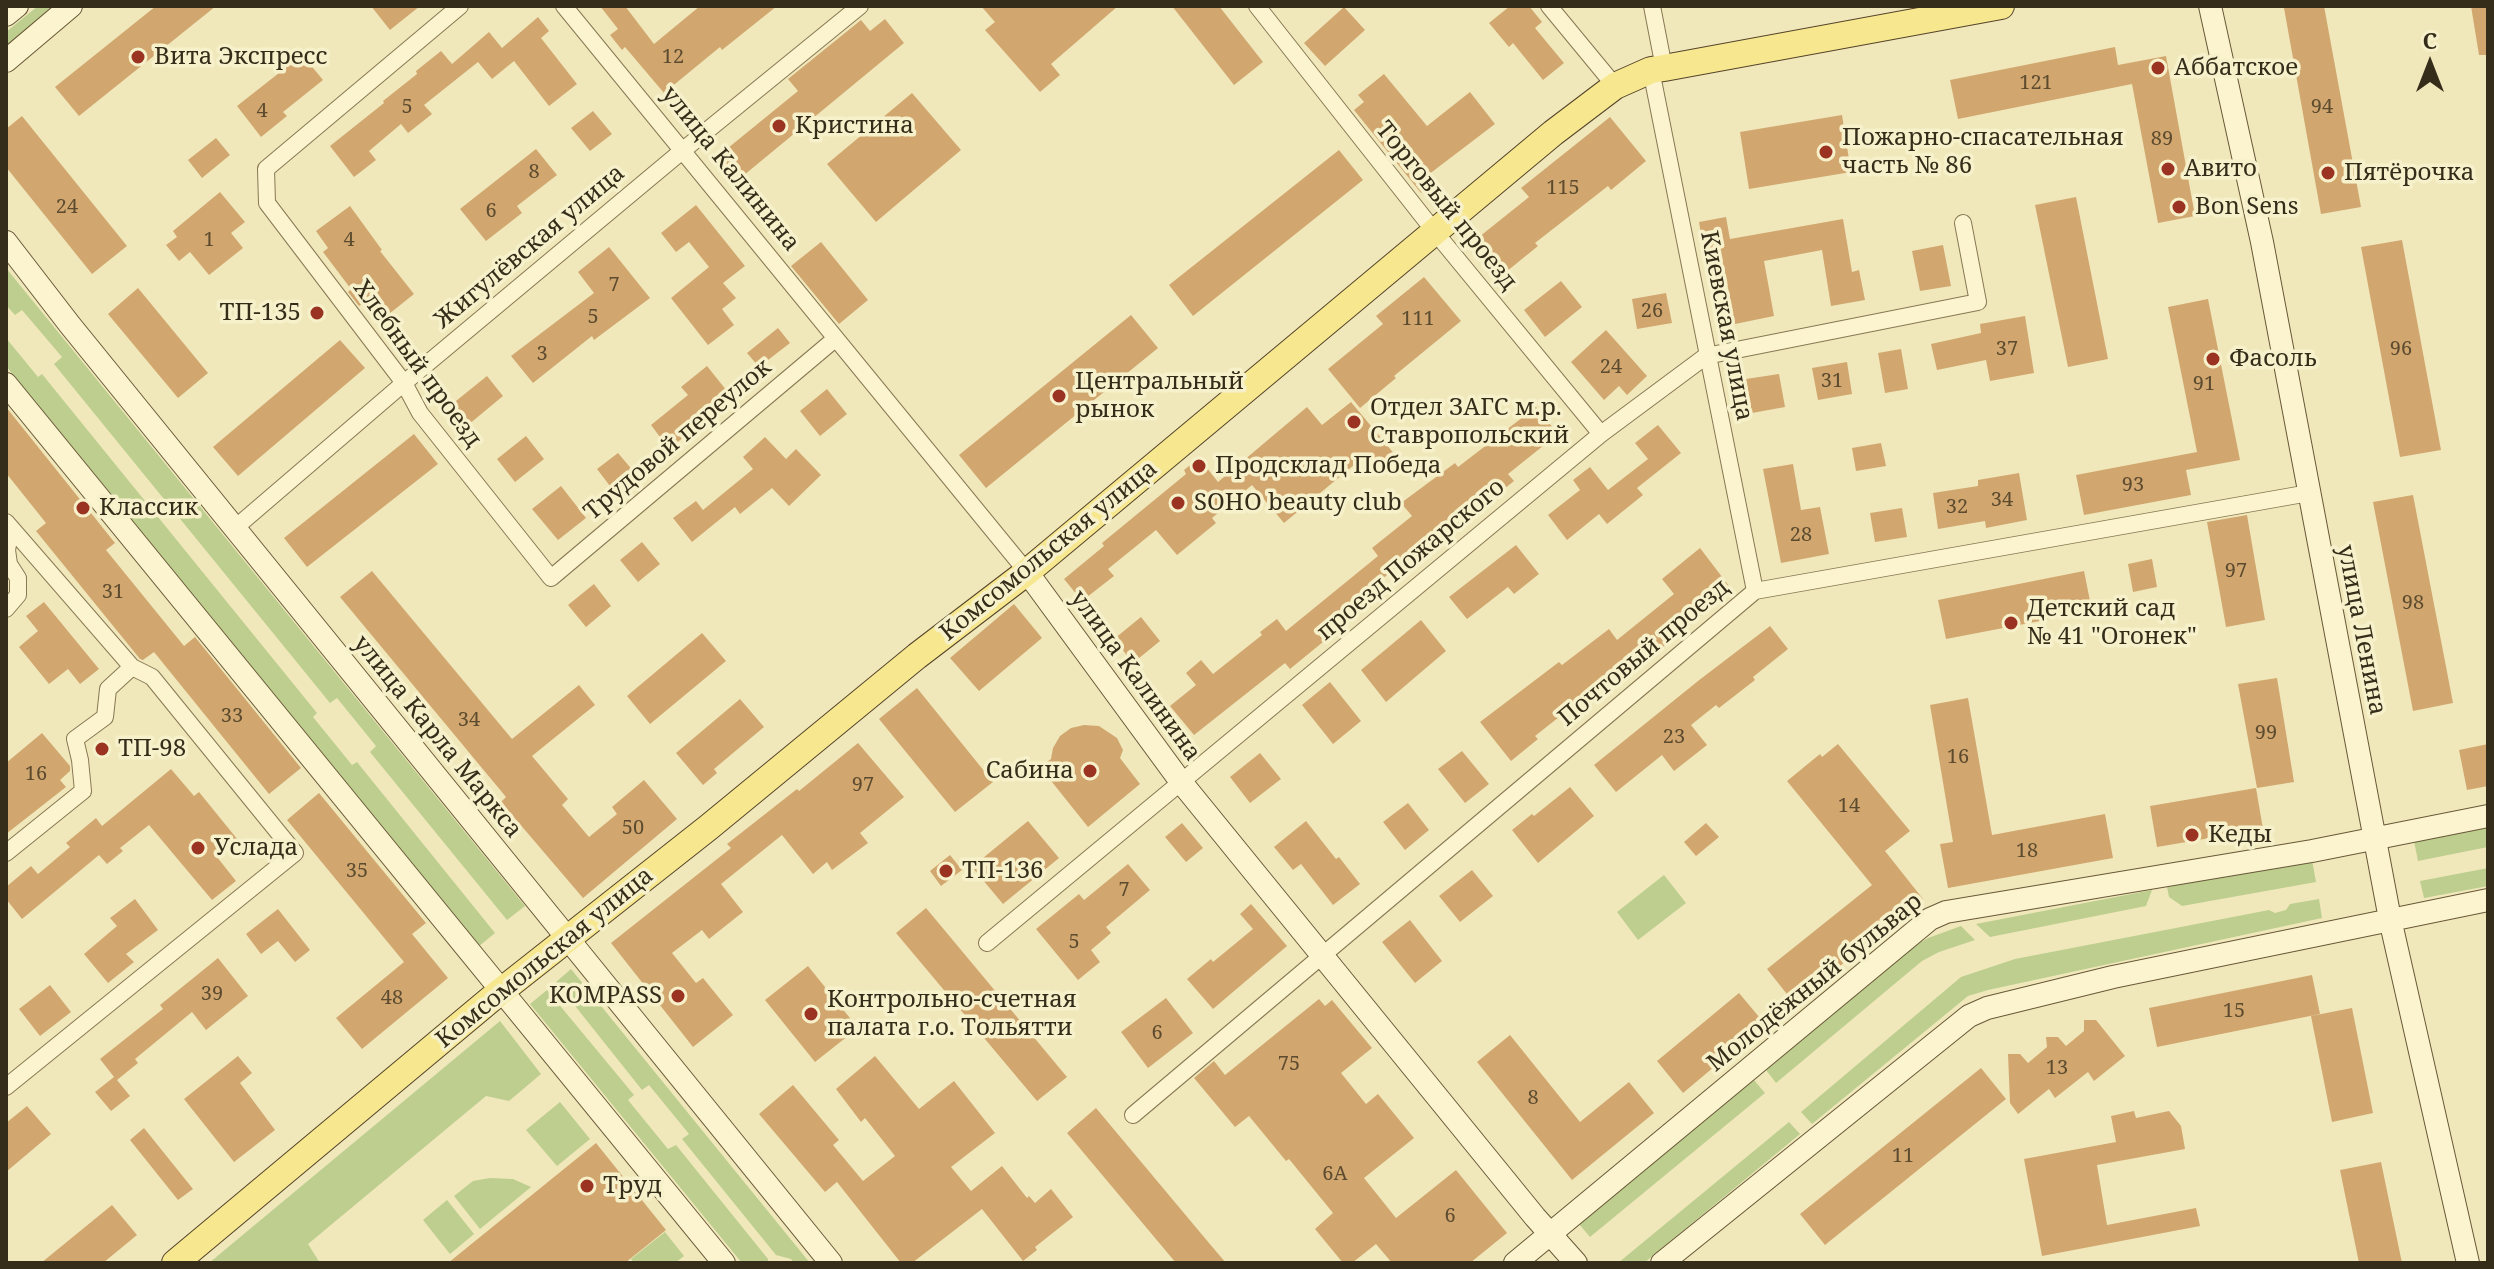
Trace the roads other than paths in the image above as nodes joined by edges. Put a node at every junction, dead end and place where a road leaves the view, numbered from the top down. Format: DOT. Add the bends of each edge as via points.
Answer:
graph roads {
  1 [pos="17,6"];
  2 [pos="71,6"];
  3 [pos="460,6"];
  4 [pos="564,6"];
  5 [pos="860,6"];
  6 [pos="1257,6"];
  7 [pos="1549,6"];
  8 [pos="1652,6"];
  9 [pos="2001,6"];
  10 [pos="2210,6"];
  11 [pos="6,15"];
  12 [pos="6,61"];
  13 [pos="1657,69"];
  14 [pos="1615,86"];
  15 [pos="682,151"];
  16 [pos="1963,223"];
  17 [pos="1435,232"];
  18 [pos="6,242"];
  19 [pos="835,339"];
  20 [pos="1706,356"];
  21 [pos="404,383"];
  22 [pos="6,384"];
  23 [pos="1601,434"];
  24 [pos="2309,493"];
  25 [pos="9,525"];
  26 [pos="235,528"];
  27 [pos="1027,572"];
  28 [pos="551,578"];
  29 [pos="1755,591"];
  30 [pos="6,609"];
  31 [pos="132,667"];
  32 [pos="1181,782"];
  33 [pos="2488,816"];
  34 [pos="2375,839"];
  35 [pos="6,853"];
  36 [pos="2488,900"];
  37 [pos="2390,919"];
  38 [pos="567,939"];
  39 [pos="987,943"];
  40 [pos="1323,955"];
  41 [pos="501,991"];
  42 [pos="6,1087"];
  43 [pos="1133,1115"];
  44 [pos="1550,1234"];
  45 [pos="175,1263"];
  46 [pos="724,1263"];
  47 [pos="831,1263"];
  48 [pos="1515,1263"];
  49 [pos="1576,1263"];
  50 [pos="1662,1263"];
  51 [pos="2468,1263"];
  1 -- 11 [label="main road"];
  2 -- 12 [label="main road"];
  3 -- 21 [label="street, Хлебный проезд" via="266,169 267,203"];
  4 -- 15 [label="street, улица Калинина"];
  5 -- 15 [label="street, Жигулёвская улица"];
  6 -- 17 [label="street, Торговый проезд"];
  7 -- 14 [label="street"];
  8 -- 13 [label="street, Киевская улица"];
  9 -- 13 [label="main road, Комсомольская улица"];
  10 -- 24 [label="main road, улица Ленина"];
  13 -- 14 [label="main road, Комсомольская улица"];
  13 -- 20 [label="street, Киевская улица"];
  14 -- 17 [label="main road, Комсомольская улица"];
  15 -- 19 [label="street, улица Калинина"];
  15 -- 21 [label="street, Жигулёвская улица"];
  16 -- 20 [label="street, проезд Пожарского" via="1978,302"];
  17 -- 23 [label="street, Торговый проезд"];
  17 -- 27 [label="main road, Комсомольская улица"];
  18 -- 26 [label="main road, улица Карла Маркса"];
  19 -- 27 [label="street, улица Калинина"];
  19 -- 28 [label="street, Трудовой переулок"];
  20 -- 23 [label="street, проезд Пожарского"];
  20 -- 29 [label="street, Киевская улица"];
  21 -- 26 [label="street, Жигулёвская улица"];
  21 -- 28 [label="street, Хлебный проезд" via="420,413"];
  22 -- 41 [label="main road"];
  23 -- 32 [label="street, проезд Пожарского"];
  24 -- 29 [label="street, Почтовый проезд"];
  24 -- 34 [label="main road, улица Ленина"];
  25 -- 30 [label="street" via="7,550 18,578 18,595"];
  25 -- 31 [label="street"];
  26 -- 38 [label="main road, улица Карла Маркса"];
  27 -- 32 [label="main road, улица Калинина"];
  27 -- 38 [label="main road, Комсомольская улица"];
  29 -- 40 [label="street, Почтовый проезд"];
  31 -- 35 [label="street" via="108,689 105,717 75,739 83,791"];
  31 -- 42 [label="street" via="152,677 295,853"];
  32 -- 39 [label="street, проезд Пожарского"];
  32 -- 40 [label="main road, улица Калинина"];
  33 -- 34 [label="main road, Молодёжный бульвар"];
  34 -- 37 [label="main road, улица Ленина"];
  34 -- 44 [label="main road, Молодёжный бульвар" via="1946,912 1930,919"];
  36 -- 37 [label="main road"];
  37 -- 50 [label="main road" via="2113,977 1969,1016"];
  37 -- 51 [label="main road, улица Ленина"];
  38 -- 41 [label="main road, Комсомольская улица"];
  38 -- 47 [label="main road, улица Карла Маркса"];
  40 -- 43 [label="street, Почтовый проезд"];
  40 -- 44 [label="main road, улица Калинина"];
  41 -- 45 [label="main road, Комсомольская улица"];
  41 -- 46 [label="main road"];
  44 -- 48 [label="main road, Молодёжный бульвар"];
  44 -- 49 [label="main road, улица Калинина"];
}
